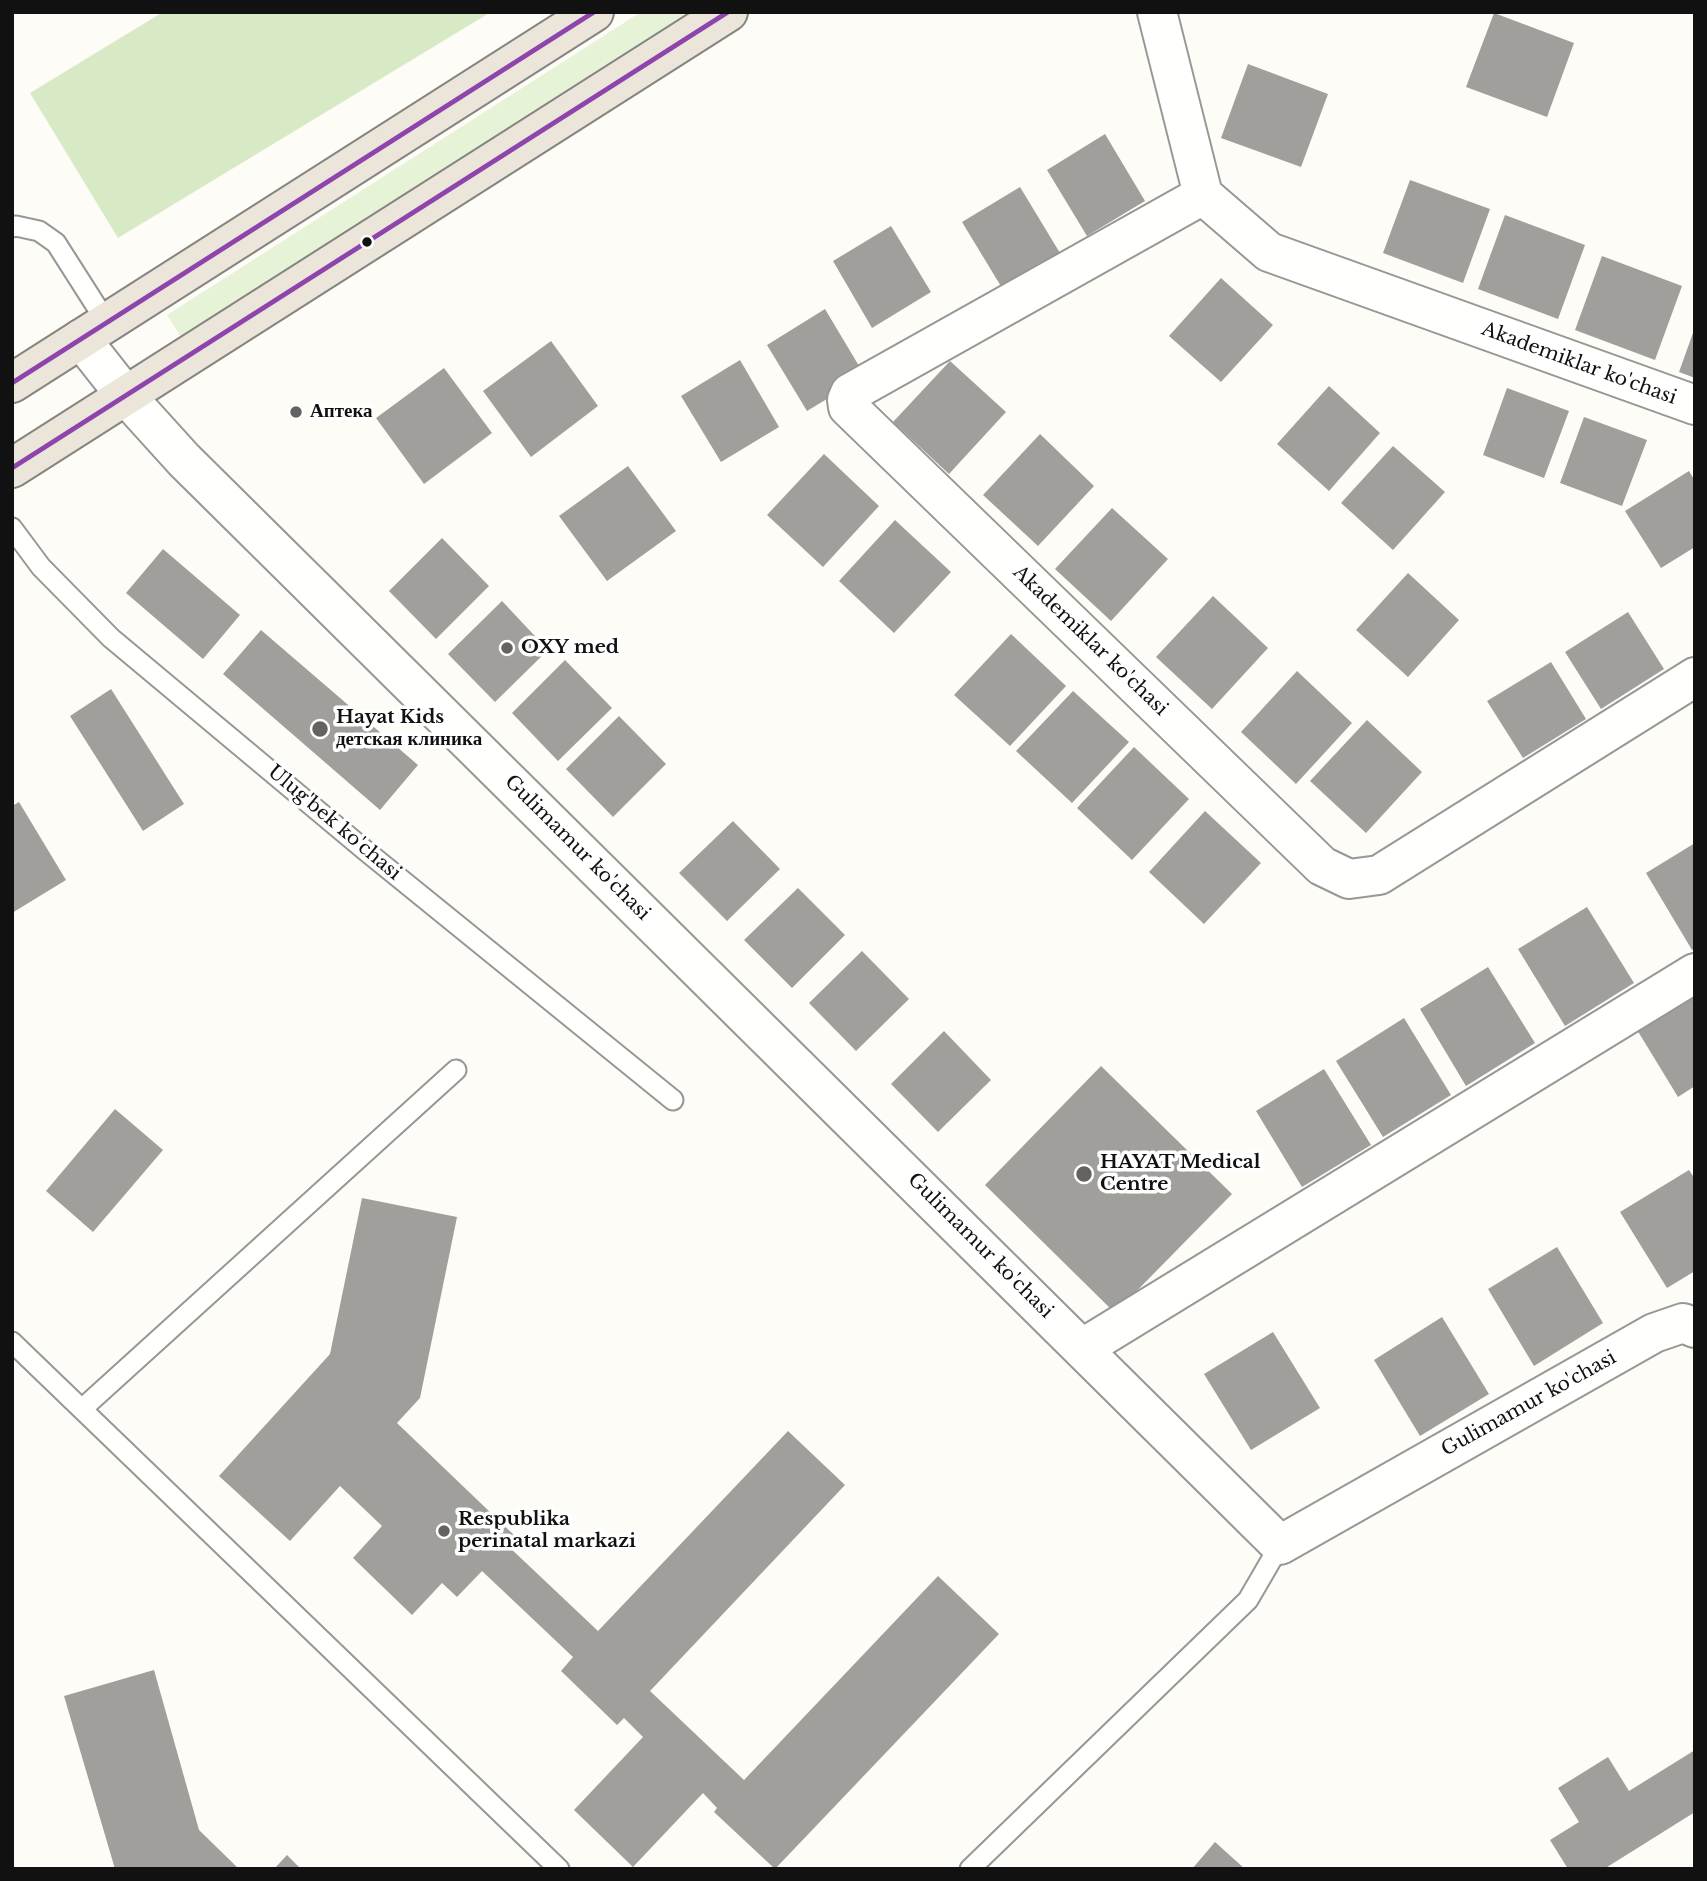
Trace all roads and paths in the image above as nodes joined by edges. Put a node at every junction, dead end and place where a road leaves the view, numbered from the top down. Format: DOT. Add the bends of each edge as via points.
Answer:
graph roads {
  1 [pos="594,12"];
  2 [pos="728,12"];
  3 [pos="1157,12"];
  4 [pos="1203,195"];
  5 [pos="12,227"];
  6 [pos="94,331"];
  7 [pos="12,383"];
  8 [pos="125,396"];
  9 [pos="1695,405"];
  10 [pos="12,468"];
  11 [pos="12,528"];
  12 [pos="1695,677"];
  13 [pos="1695,973"];
  14 [pos="456,1070"];
  15 [pos="673,1100"];
  16 [pos="1695,1328"];
  17 [pos="12,1342"];
  18 [pos="1083,1348"];
  19 [pos="82,1408"];
  20 [pos="1280,1545"];
  21 [pos="559,1869"];
  22 [pos="970,1869"];
  1 -- 6 [label="highway"];
  2 -- 8 [label="highway"];
  3 -- 4 [label="street"];
  4 -- 9 [label="street, Akademiklar ko'chasi" via="1269,252"];
  4 -- 12 [label="street, Akademiklar ko'chasi" via="850,393 849,407 1322,866 1349,878 1379,875"];
  5 -- 6 [label="lane" via="39,231 56,243"];
  6 -- 7 [label="highway"];
  6 -- 8 [label="street, Gulimamur ko'chasi"];
  8 -- 10 [label="highway"];
  8 -- 18 [label="street, Gulimamur ko'chasi" via="194,470"];
  11 -- 15 [label="lane, Ulug'bek ko'chasi" via="41,567 111,638"];
  13 -- 18 [label="street"];
  14 -- 19 [label="lane"];
  16 -- 20 [label="street, Gulimamur ko'chasi" via="1682,1323 1654,1334"];
  17 -- 19 [label="lane"];
  18 -- 20 [label="street, Gulimamur ko'chasi"];
  19 -- 21 [label="lane"];
  20 -- 22 [label="lane" via="1248,1600"];
}
